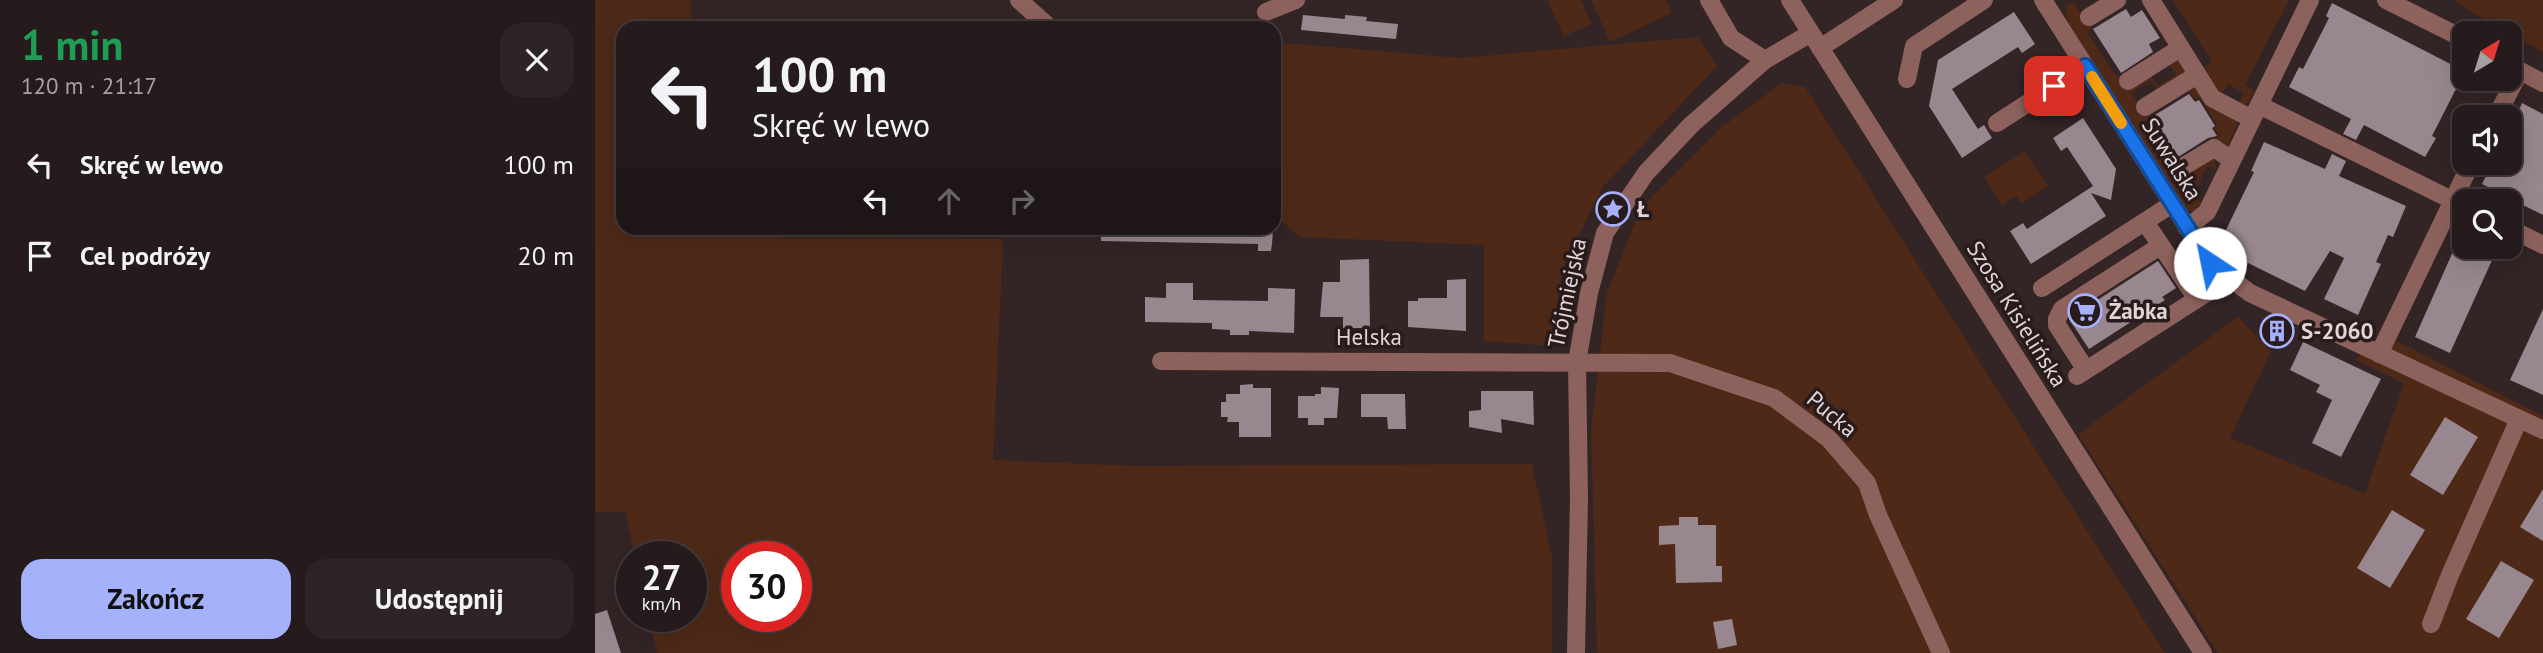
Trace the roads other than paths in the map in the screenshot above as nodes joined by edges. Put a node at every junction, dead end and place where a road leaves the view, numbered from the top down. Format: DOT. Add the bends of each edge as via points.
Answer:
graph roads {
  1 [pos="1019,0"];
  2 [pos="1296,0"];
  3 [pos="1709,0"];
  4 [pos="1790,0"];
  5 [pos="1984,0"];
  6 [pos="2117,0"];
  7 [pos="2151,0"];
  8 [pos="2310,0"];
  9 [pos="2386,0"];
  10 [pos="1891,1"];
  11 [pos="2050,2"];
  12 [pos="1266,12"];
  13 [pos="2089,17"];
  14 [pos="1042,21"];
  15 [pos="2452,34"];
  16 [pos="1815,41"];
  17 [pos="2180,48"];
  18 [pos="1765,60"];
  19 [pos="2085,66"];
  20 [pos="2522,72"];
  21 [pos="2197,75"];
  22 [pos="1907,79"];
  23 [pos="2128,81"];
  24 [pos="2543,83"];
  25 [pos="2145,107"];
  26 [pos="2255,112"];
  27 [pos="1997,123"];
  28 [pos="2232,160"];
  29 [pos="2184,166"];
  30 [pos="2452,199"];
  31 [pos="2172,204"];
  32 [pos="2452,214"];
  33 [pos="2145,222"];
  34 [pos="2187,228"];
  35 [pos="2522,234"];
  36 [pos="2543,245"];
  37 [pos="2160,247"];
  38 [pos="2230,278"];
  39 [pos="2042,288"];
  40 [pos="2197,299"];
  41 [pos="2379,354"];
  42 [pos="1161,361"];
  43 [pos="1577,362"];
  44 [pos="2519,419"];
  45 [pos="2543,430"];
  46 [pos="2431,624"];
  47 [pos="1576,653"];
  48 [pos="1941,653"];
  49 [pos="2203,653"];
  1 -- 14 [label="street"];
  2 -- 12 [label="street"];
  3 -- 18 [label="street" via="1731,38"];
  4 -- 16 [label="street, Szosa Kisielińska"];
  5 -- 22 [label="street" via="1914,46"];
  6 -- 13 [label="street"];
  7 -- 17 [label="street"];
  8 -- 26 [label="street"];
  9 -- 15 [label="street"];
  10 -- 16 [label="street, Trójmiejska"];
  11 -- 19 [label="street, Suwalska"];
  16 -- 18 [label="street, Trójmiejska"];
  16 -- 49 [label="street, Szosa Kisielińska"];
  17 -- 21 [label="street"];
  17 -- 23 [label="street"];
  18 -- 43 [label="street, Trójmiejska" via="1654,164 1605,233"];
  19 -- 27 [label="street"];
  19 -- 31 [label="street, Suwalska"];
  20 -- 24 [label="street"];
  21 -- 25 [label="street"];
  21 -- 26 [label="street" via="2212,98"];
  26 -- 28 [label="street"];
  26 -- 30 [label="street"];
  28 -- 29 [label="street" via="2214,148"];
  28 -- 34 [label="street" via="2207,212"];
  31 -- 33 [label="street"];
  31 -- 34 [label="street, Suwalska"];
  32 -- 41 [label="street"];
  33 -- 37 [label="street"];
  33 -- 39 [label="street"];
  34 -- 38 [label="street, Suwalska" via="2210,263"];
  35 -- 36 [label="street"];
  37 -- 40 [label="street"];
  37 -- 40 [label="street" via="2062,309 2057,324 2081,373"];
  38 -- 40 [label="street"];
  38 -- 41 [label="street, Suwalska" via="2250,293"];
  41 -- 44 [label="street, Suwalska"];
  42 -- 43 [label="street, Helska"];
  43 -- 47 [label="street, Trójmiejska"];
  43 -- 48 [label="street, Pucka" via="1670,363 1774,398 1829,439 1867,483"];
  44 -- 45 [label="street, Suwalska"];
  44 -- 46 [label="street"];
}
